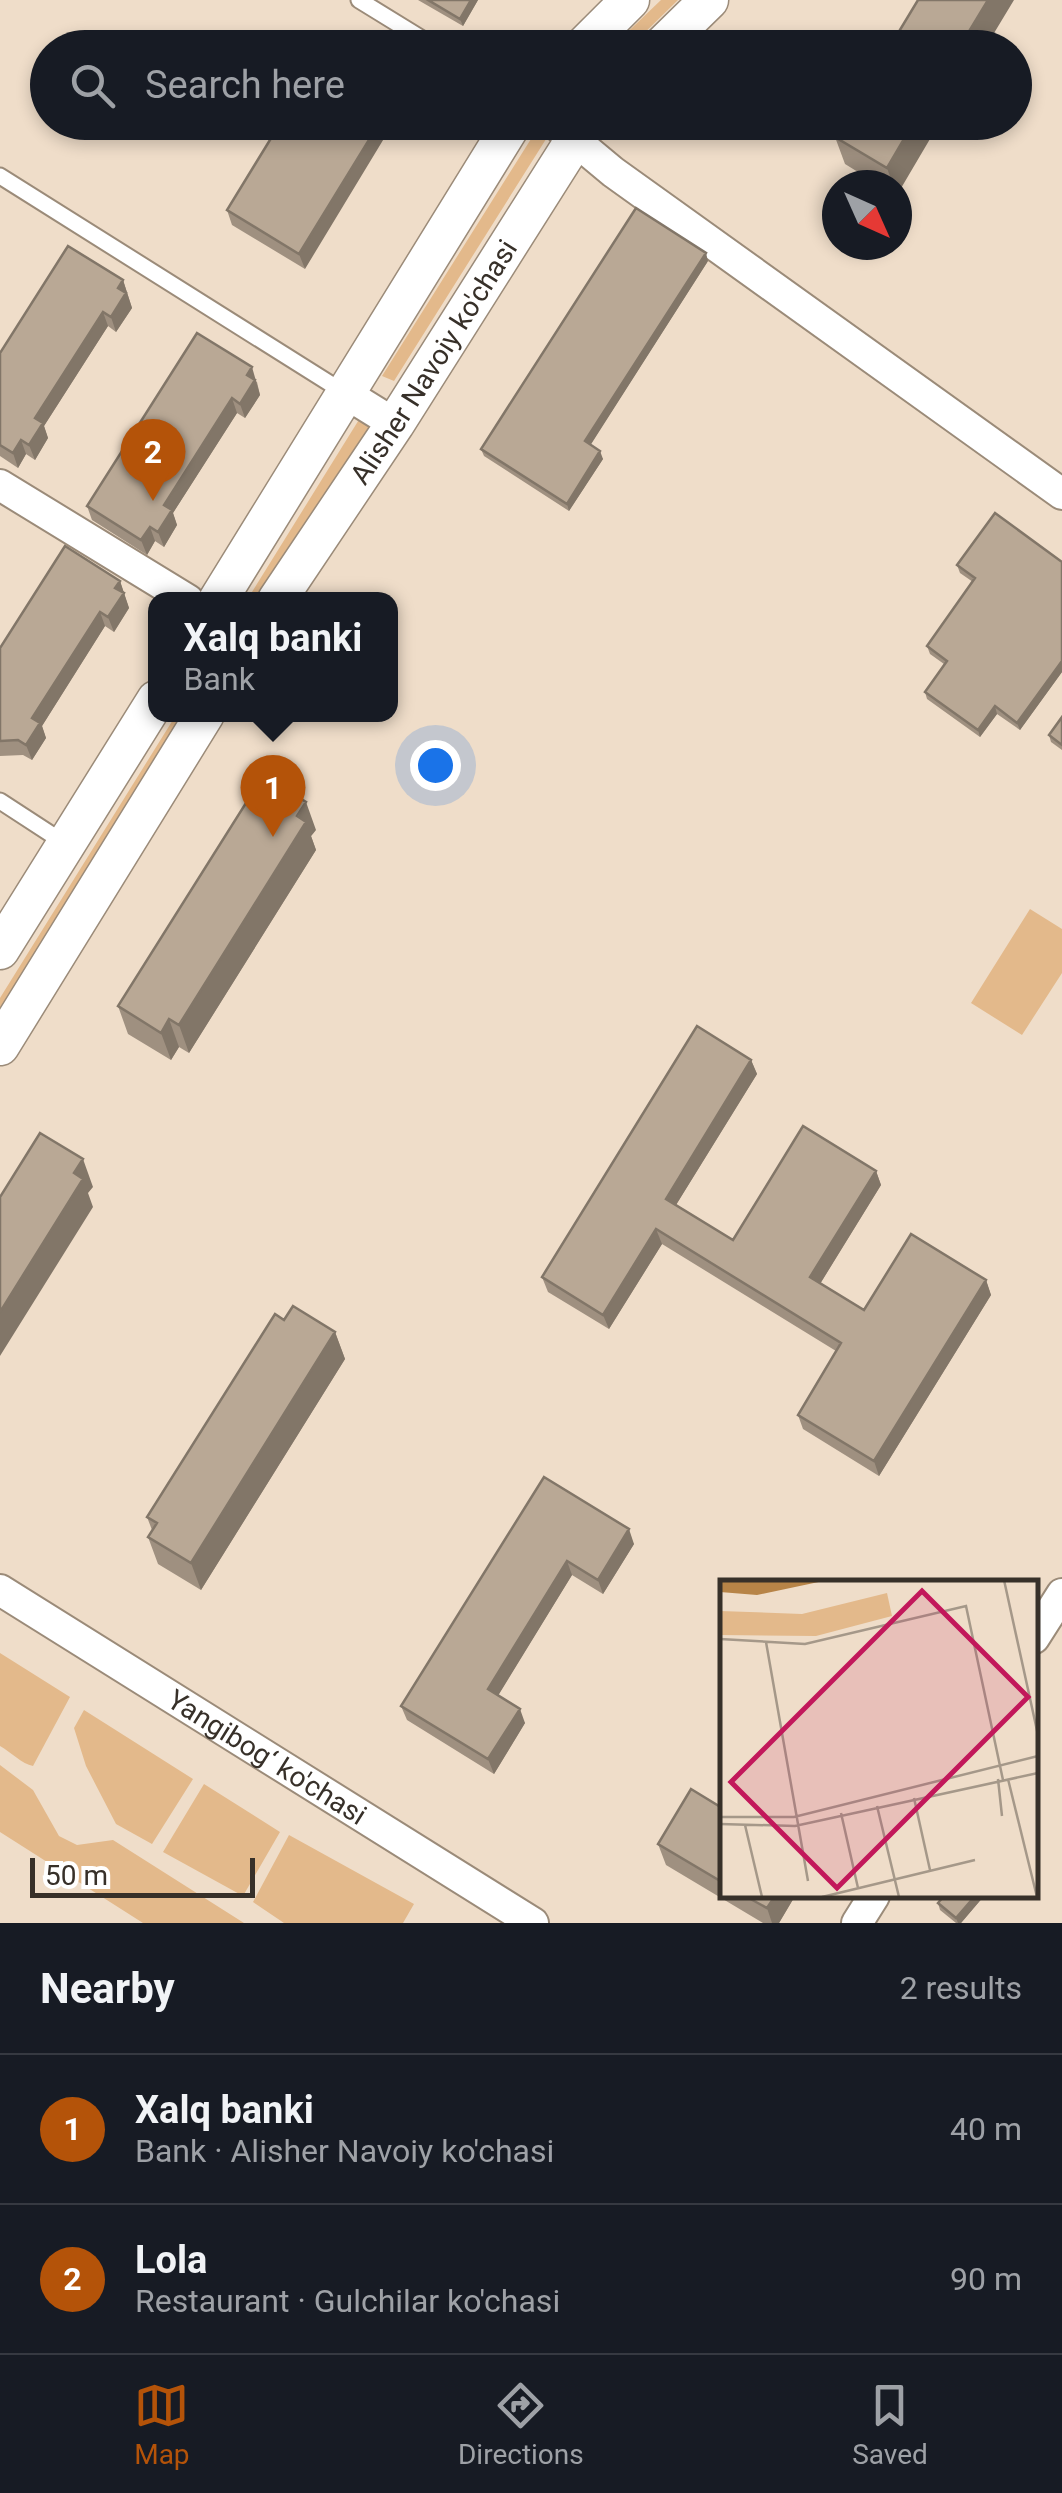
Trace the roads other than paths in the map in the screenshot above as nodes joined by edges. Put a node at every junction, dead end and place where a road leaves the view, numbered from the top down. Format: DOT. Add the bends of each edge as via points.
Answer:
graph roads {
  1 [pos="359,0"];
  2 [pos="630,0"];
  3 [pos="709,0"];
  4 [pos="407,30"];
  5 [pos="600,30"];
  6 [pos="678,30"];
  7 [pos="502,140"];
  8 [pos="564,140"];
  9 [pos="582,140"];
  10 [pos="0,176"];
  11 [pos="344,393"];
  12 [pos="395,424"];
  13 [pos="0,485"];
  14 [pos="1062,494"];
  15 [pos="175,592"];
  16 [pos="223,592"];
  17 [pos="282,592"];
  18 [pos="148,713"];
  19 [pos="200,722"];
  20 [pos="0,801"];
  21 [pos="66,844"];
  22 [pos="0,950"];
  23 [pos="0,1046"];
  24 [pos="0,1590"];
  25 [pos="1062,1594"];
  26 [pos="1037,1633"];
  27 [pos="873,1898"];
  28 [pos="533,1923"];
  29 [pos="857,1923"];
  1 -- 4 [label="lane"];
  2 -- 5 [label="street"];
  3 -- 6 [label="street"];
  7 -- 11 [label="street, Alisher Navoiy ko'chasi"];
  8 -- 12 [label="street, Alisher Navoiy ko'chasi"];
  9 -- 14 [label="street" via="613,172"];
  10 -- 11 [label="lane"];
  11 -- 12 [label="street"];
  11 -- 16 [label="street, Alisher Navoiy ko'chasi"];
  12 -- 17 [label="street, Alisher Navoiy ko'chasi"];
  13 -- 15 [label="street"];
  18 -- 21 [label="street"];
  19 -- 23 [label="street"];
  20 -- 21 [label="lane"];
  21 -- 22 [label="street"];
  24 -- 28 [label="street, Yangibog‘ ko'chasi"];
  25 -- 26 [label="street"];
  27 -- 29 [label="street"];
}
